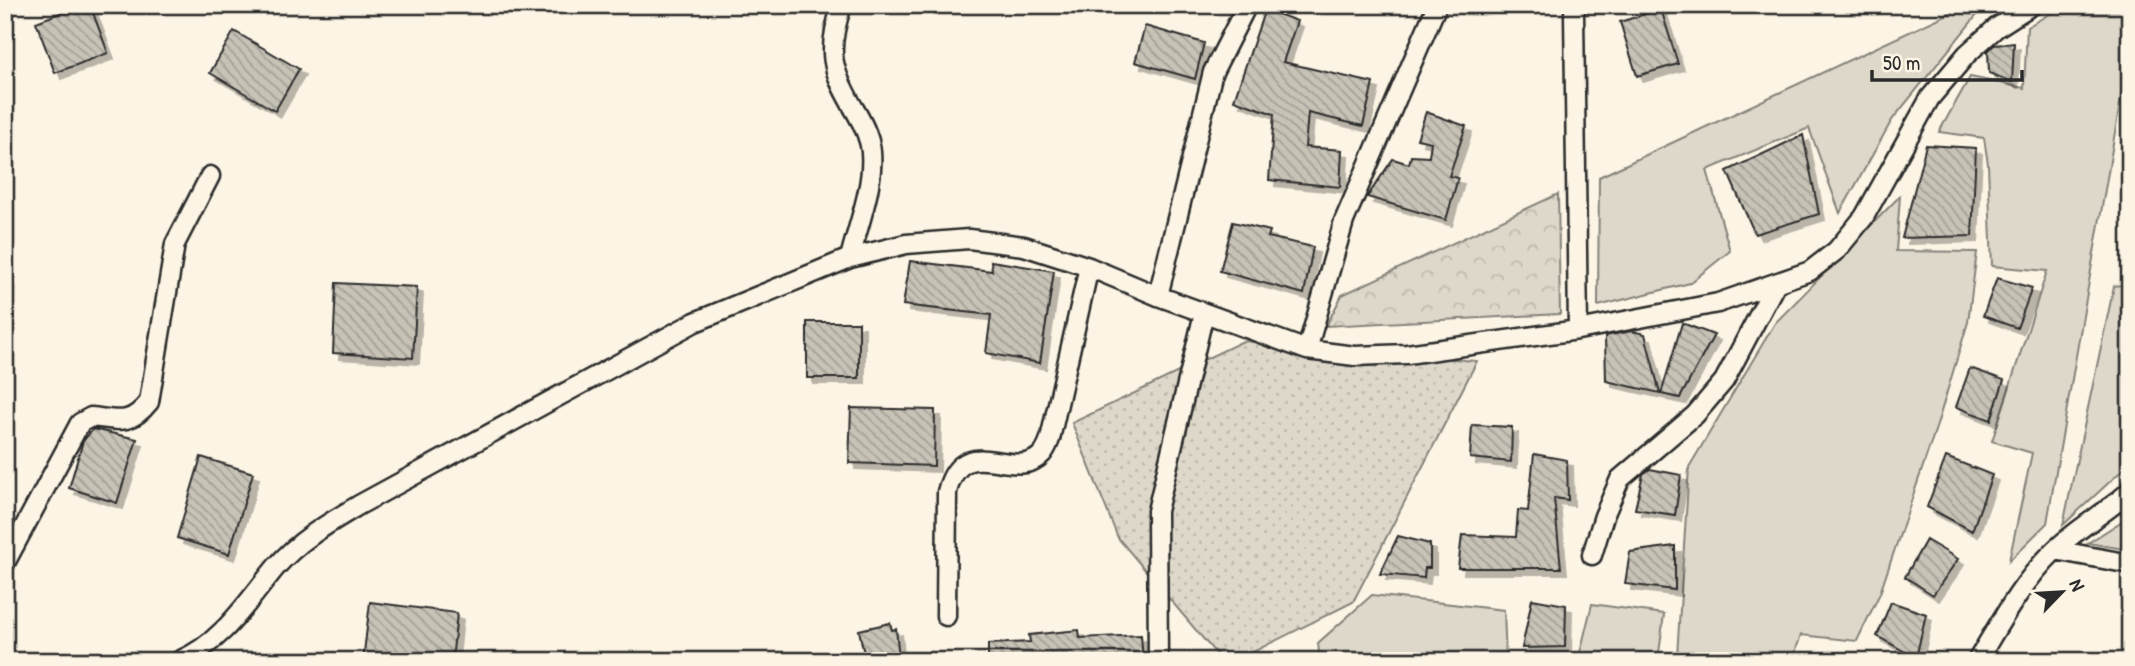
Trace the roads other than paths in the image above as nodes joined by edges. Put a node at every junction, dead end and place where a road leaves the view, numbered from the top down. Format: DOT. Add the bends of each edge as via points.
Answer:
graph roads {
  1 [pos="842,5"];
  2 [pos="1247,5"];
  3 [pos="1437,5"];
  4 [pos="1577,5"];
  5 [pos="2032,5"];
  6 [pos="210,176"];
  7 [pos="849,258"];
  8 [pos="1089,267"];
  9 [pos="1775,285"];
  10 [pos="1158,296"];
  11 [pos="1203,313"];
  12 [pos="1578,330"];
  13 [pos="1307,350"];
  14 [pos="2130,491"];
  15 [pos="2055,550"];
  16 [pos="1592,555"];
  17 [pos="5,563"];
  18 [pos="2130,564"];
  19 [pos="946,616"];
  20 [pos="179,661"];
  21 [pos="1158,661"];
  22 [pos="1978,661"];
  1 -- 7 [label="street" via="831,51 833,71 866,130 872,152"];
  2 -- 10 [label="street" via="1213,72"];
  3 -- 13 [label="street" via="1344,221"];
  4 -- 12 [label="street"];
  5 -- 9 [label="street" via="1977,45 1930,98 1864,217 1837,250 1810,271"];
  6 -- 17 [label="street" via="176,244 149,401 140,414 126,421 91,416 80,423"];
  7 -- 8 [label="street" via="906,244 969,239 1024,246"];
  7 -- 20 [label="street" via="695,322 627,356 323,526 277,565 218,636"];
  8 -- 10 [label="street"];
  8 -- 19 [label="street" via="1050,439 1042,455 1025,462 962,463 951,473"];
  9 -- 12 [label="street" via="1718,303"];
  9 -- 16 [label="street" via="1724,382 1695,415 1620,479"];
  10 -- 11 [label="street"];
  11 -- 13 [label="street"];
  11 -- 21 [label="street" via="1157,511"];
  12 -- 13 [label="street" via="1407,355 1355,356"];
  14 -- 15 [label="street"];
  15 -- 18 [label="street"];
  15 -- 22 [label="street" via="2006,612"];
}
